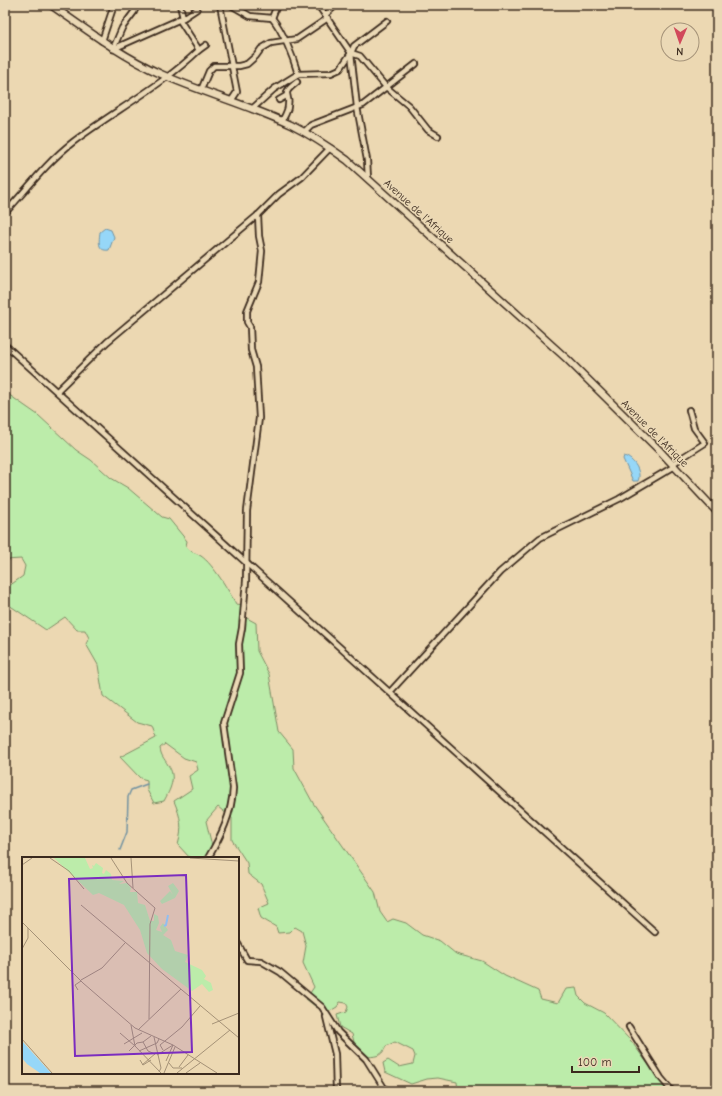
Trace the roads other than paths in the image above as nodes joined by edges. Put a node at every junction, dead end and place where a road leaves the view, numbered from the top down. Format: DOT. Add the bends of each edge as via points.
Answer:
graph roads {
  1 [pos="114,5"];
  2 [pos="138,5"];
  3 [pos="180,5"];
  4 [pos="196,5"];
  5 [pos="220,5"];
  6 [pos="231,5"];
  7 [pos="277,5"];
  8 [pos="318,5"];
  9 [pos="336,5"];
  10 [pos="54,6"];
  11 [pos="326,16"];
  12 [pos="272,18"];
  13 [pos="181,19"];
  14 [pos="387,21"];
  15 [pos="102,41"];
  16 [pos="285,42"];
  17 [pos="206,45"];
  18 [pos="113,49"];
  19 [pos="199,50"];
  20 [pos="351,53"];
  21 [pos="232,64"];
  22 [pos="416,64"];
  23 [pos="298,74"];
  24 [pos="166,76"];
  25 [pos="297,82"];
  26 [pos="386,86"];
  27 [pos="201,90"];
  28 [pos="286,96"];
  29 [pos="279,100"];
  30 [pos="231,101"];
  31 [pos="357,107"];
  32 [pos="252,109"];
  33 [pos="282,122"];
  34 [pos="304,132"];
  35 [pos="438,136"];
  36 [pos="330,148"];
  37 [pos="368,178"];
  38 [pos="5,213"];
  39 [pos="258,215"];
  40 [pos="5,345"];
  41 [pos="57,391"];
  42 [pos="689,410"];
  43 [pos="674,465"];
  44 [pos="717,512"];
  45 [pos="246,562"];
  46 [pos="390,692"];
  47 [pos="209,857"];
  48 [pos="655,932"];
  49 [pos="239,946"];
  50 [pos="326,1013"];
  51 [pos="629,1027"];
  52 [pos="336,1091"];
  53 [pos="386,1091"];
  54 [pos="672,1091"];
  1 -- 15 [label="street"];
  2 -- 18 [label="street" via="122,28"];
  3 -- 13 [label="street"];
  4 -- 13 [label="street" via="197,9"];
  5 -- 21 [label="street"];
  6 -- 12 [label="street" via="250,16"];
  7 -- 12 [label="street"];
  8 -- 11 [label="street"];
  9 -- 11 [label="street"];
  10 -- 15 [label="main road, Avenue de l'Afrique"];
  11 -- 16 [label="street" via="297,39"];
  11 -- 20 [label="street"];
  12 -- 16 [label="street"];
  13 -- 18 [label="street"];
  13 -- 19 [label="street"];
  14 -- 20 [label="street" via="354,46"];
  15 -- 18 [label="main road, Avenue de l'Afrique"];
  16 -- 21 [label="street" via="270,43 247,64"];
  16 -- 23 [label="street"];
  17 -- 19 [label="street"];
  18 -- 24 [label="main road, Avenue de l'Afrique"];
  19 -- 24 [label="street" via="184,65"];
  20 -- 23 [label="street" via="336,72"];
  20 -- 26 [label="street" via="360,56"];
  20 -- 31 [label="street"];
  21 -- 27 [label="street" via="211,68"];
  21 -- 30 [label="street" via="237,92"];
  22 -- 26 [label="street"];
  23 -- 32 [label="street" via="274,88"];
  24 -- 27 [label="main road, Avenue de l'Afrique"];
  24 -- 38 [label="street" via="72,143"];
  25 -- 28 [label="street" via="288,89"];
  26 -- 31 [label="street" via="368,102"];
  26 -- 35 [label="street" via="409,106 428,130"];
  27 -- 30 [label="main road, Avenue de l'Afrique"];
  28 -- 29 [label="street"];
  28 -- 33 [label="street" via="289,105"];
  30 -- 32 [label="main road, Avenue de l'Afrique"];
  31 -- 34 [label="street" via="311,125"];
  31 -- 37 [label="street"];
  32 -- 33 [label="main road, Avenue de l'Afrique"];
  33 -- 34 [label="main road, Avenue de l'Afrique"];
  34 -- 36 [label="main road, Avenue de l'Afrique"];
  36 -- 37 [label="main road, Avenue de l'Afrique"];
  36 -- 39 [label="street" via="302,177 279,194"];
  37 -- 43 [label="main road, Avenue de l'Afrique" via="567,359"];
  39 -- 41 [label="street" via="108,342"];
  39 -- 45 [label="street" via="262,252 259,282 247,310 247,322 256,368 259,418 247,511"];
  40 -- 41 [label="street"];
  41 -- 45 [label="street"];
  42 -- 43 [label="street" via="694,428 705,443 687,452"];
  43 -- 44 [label="main road, Avenue de l'Afrique"];
  43 -- 46 [label="street" via="619,499 540,538 500,572"];
  45 -- 46 [label="street"];
  45 -- 47 [label="street" via="239,644 240,673 224,722 232,797 226,826"];
  46 -- 48 [label="street"];
  49 -- 50 [label="street" via="247,960 261,961 280,972"];
  50 -- 52 [label="street" via="335,1054"];
  50 -- 53 [label="street" via="338,1032 366,1059"];
  51 -- 54 [label="street"];
}
